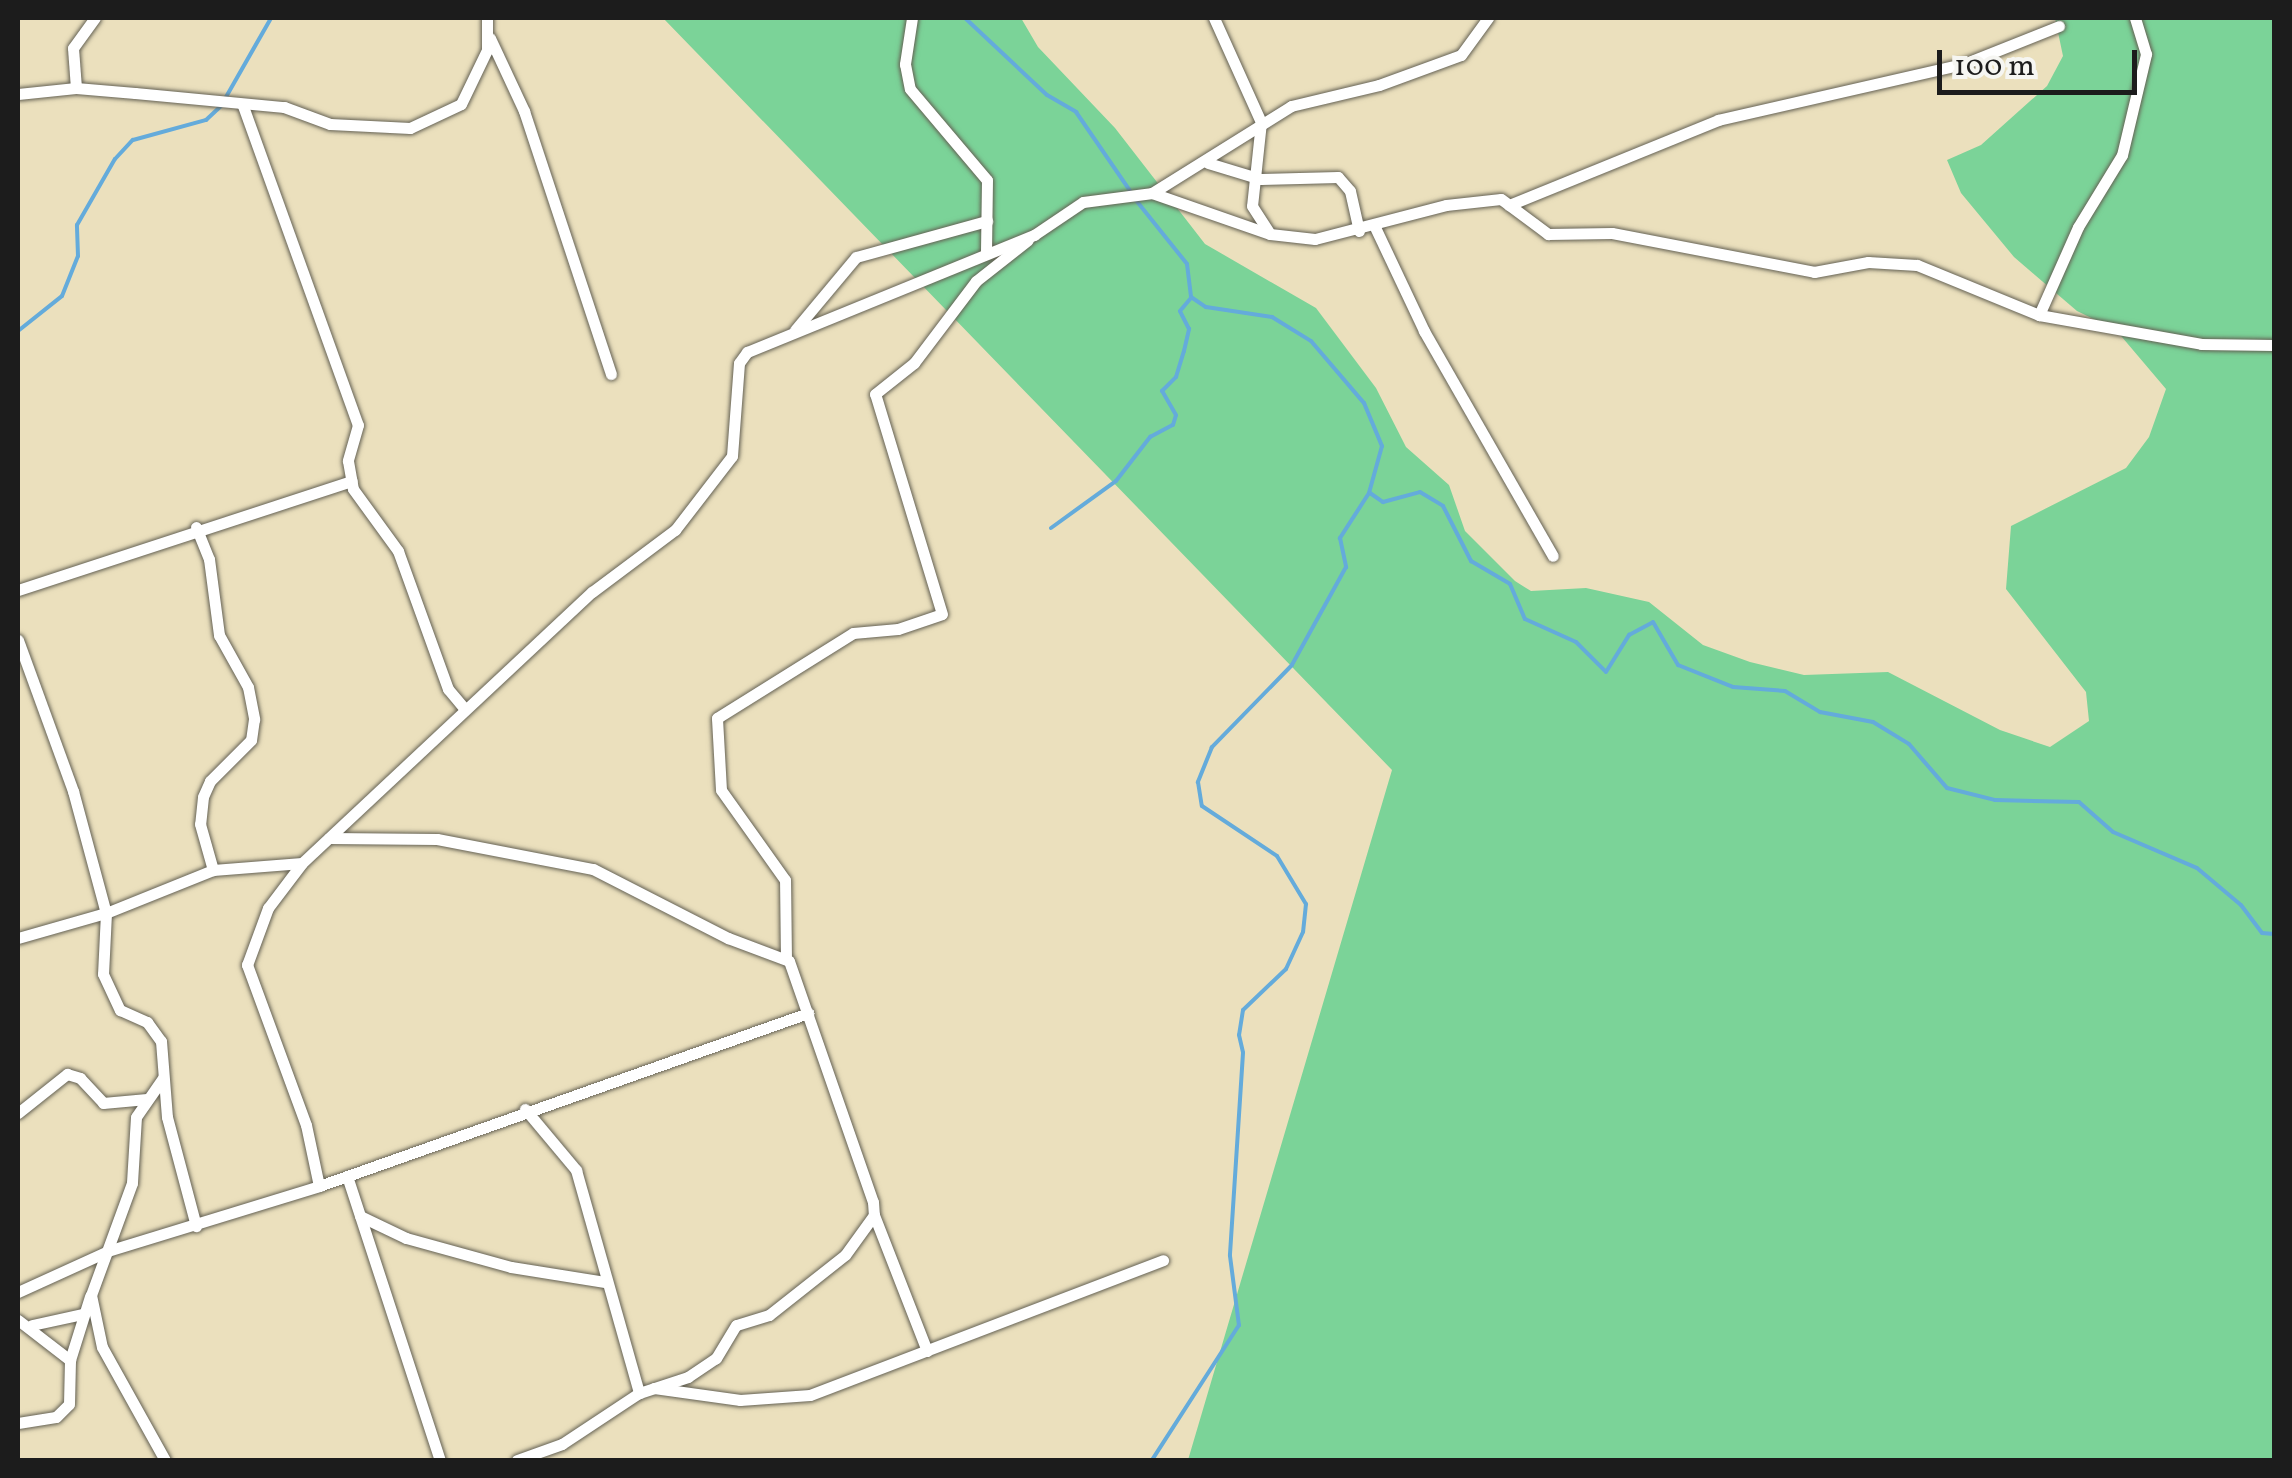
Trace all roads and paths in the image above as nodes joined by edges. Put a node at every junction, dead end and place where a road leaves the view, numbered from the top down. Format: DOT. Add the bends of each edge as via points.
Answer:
graph roads {
  1 [pos="95,18"];
  2 [pos="487,18"];
  3 [pos="912,18"];
  4 [pos="1214,18"];
  5 [pos="1488,18"];
  6 [pos="2134,18"];
  7 [pos="2058,26"];
  8 [pos="488,34"];
  9 [pos="76,88"];
  10 [pos="18,94"];
  11 [pos="244,106"];
  12 [pos="1261,122"];
  13 [pos="1208,163"];
  14 [pos="1252,178"];
  15 [pos="1152,193"];
  16 [pos="1509,205"];
  17 [pos="987,220"];
  18 [pos="1374,225"];
  19 [pos="1358,231"];
  20 [pos="1270,234"];
  21 [pos="1034,235"];
  22 [pos="986,252"];
  23 [pos="2039,315"];
  24 [pos="794,331"];
  25 [pos="2274,345"];
  26 [pos="611,374"];
  27 [pos="352,481"];
  28 [pos="196,527"];
  29 [pos="1553,556"];
  30 [pos="18,590"];
  31 [pos="18,640"];
  32 [pos="464,708"];
  33 [pos="328,838"];
  34 [pos="302,863"];
  35 [pos="214,870"];
  36 [pos="106,913"];
  37 [pos="18,938"];
  38 [pos="786,959"];
  39 [pos="808,1013"];
  40 [pos="163,1078"];
  41 [pos="147,1099"];
  42 [pos="526,1109"];
  43 [pos="18,1113"];
  44 [pos="347,1176"];
  45 [pos="320,1186"];
  46 [pos="874,1215"];
  47 [pos="360,1216"];
  48 [pos="196,1226"];
  49 [pos="108,1251"];
  50 [pos="1163,1260"];
  51 [pos="605,1282"];
  52 [pos="18,1292"];
  53 [pos="90,1295"];
  54 [pos="82,1314"];
  55 [pos="18,1320"];
  56 [pos="32,1325"];
  57 [pos="927,1351"];
  58 [pos="70,1360"];
  59 [pos="645,1390"];
  60 [pos="18,1424"];
  61 [pos="165,1460"];
  62 [pos="440,1460"];
  63 [pos="517,1460"];
  1 -- 9 [label="street" via="74,48"];
  2 -- 8 [label="street"];
  3 -- 17 [label="street" via="910,89 979,166 987,180"];
  4 -- 12 [label="street"];
  5 -- 12 [label="street" via="1461,55 1380,85 1303,100"];
  6 -- 23 [label="street" via="2146,54 2122,154 2078,227"];
  7 -- 16 [label="street" via="1966,63 1718,120"];
  8 -- 11 [label="street" via="461,104 410,128 330,124 284,107"];
  8 -- 26 [label="street" via="524,111"];
  9 -- 10 [label="street"];
  9 -- 11 [label="street"];
  11 -- 27 [label="street" via="358,425 348,461"];
  12 -- 13 [label="street"];
  12 -- 14 [label="street"];
  13 -- 14 [label="street"];
  13 -- 15 [label="street"];
  14 -- 19 [label="street" via="1338,177 1350,192"];
  14 -- 20 [label="street" via="1253,211"];
  15 -- 20 [label="street"];
  15 -- 21 [label="street" via="1083,202"];
  16 -- 18 [label="street" via="1484,199"];
  16 -- 23 [label="street" via="1548,234 1612,233 1814,272 1868,262 1937,270"];
  17 -- 22 [label="street"];
  17 -- 24 [label="street" via="856,257"];
  18 -- 19 [label="street"];
  18 -- 29 [label="street" via="1424,330"];
  19 -- 20 [label="street" via="1315,239"];
  21 -- 22 [label="street"];
  21 -- 38 [label="street" via="976,282 914,363 875,394 942,614 905,628 853,633 717,718 721,790 785,880"];
  22 -- 24 [label="street"];
  23 -- 25 [label="street" via="2201,344"];
  24 -- 32 [label="street" via="742,356 732,456 676,530 592,592"];
  27 -- 28 [label="street"];
  27 -- 32 [label="street" via="358,501 398,551 448,689"];
  28 -- 30 [label="street"];
  28 -- 35 [label="street" via="209,560 219,635 248,686 254,719 252,740 210,781 203,797 200,824"];
  31 -- 36 [label="street" via="73,791"];
  32 -- 33 [label="street"];
  33 -- 34 [label="street"];
  33 -- 38 [label="street" via="437,839 593,869 728,938"];
  34 -- 35 [label="street"];
  34 -- 45 [label="street" via="268,908 247,965 306,1125"];
  35 -- 36 [label="street"];
  36 -- 37 [label="street"];
  36 -- 40 [label="street" via="103,974 120,1010 158,1035"];
  38 -- 39 [label="street"];
  39 -- 42 [label="street"];
  39 -- 46 [label="street"];
  40 -- 41 [label="street"];
  40 -- 48 [label="street"];
  41 -- 43 [label="street" via="103,1103 80,1078 67,1074"];
  41 -- 49 [label="street" via="136,1117 132,1183"];
  42 -- 44 [label="street"];
  42 -- 51 [label="street" via="576,1170"];
  44 -- 45 [label="street"];
  44 -- 47 [label="street"];
  45 -- 48 [label="street"];
  46 -- 57 [label="street"];
  46 -- 59 [label="street" via="818,1280 768,1316 736,1326 716,1358"];
  47 -- 51 [label="street" via="406,1238 511,1267"];
  47 -- 62 [label="street"];
  48 -- 49 [label="street"];
  49 -- 52 [label="street"];
  49 -- 53 [label="street"];
  50 -- 57 [label="street"];
  51 -- 59 [label="street"];
  53 -- 54 [label="street"];
  53 -- 61 [label="street" via="102,1347"];
  54 -- 56 [label="street"];
  54 -- 58 [label="street"];
  55 -- 56 [label="street"];
  56 -- 58 [label="street"];
  57 -- 59 [label="street" via="810,1396 740,1400"];
  58 -- 60 [label="street" via="73,1396 63,1411 40,1423"];
  59 -- 63 [label="street" via="562,1444"];
}
